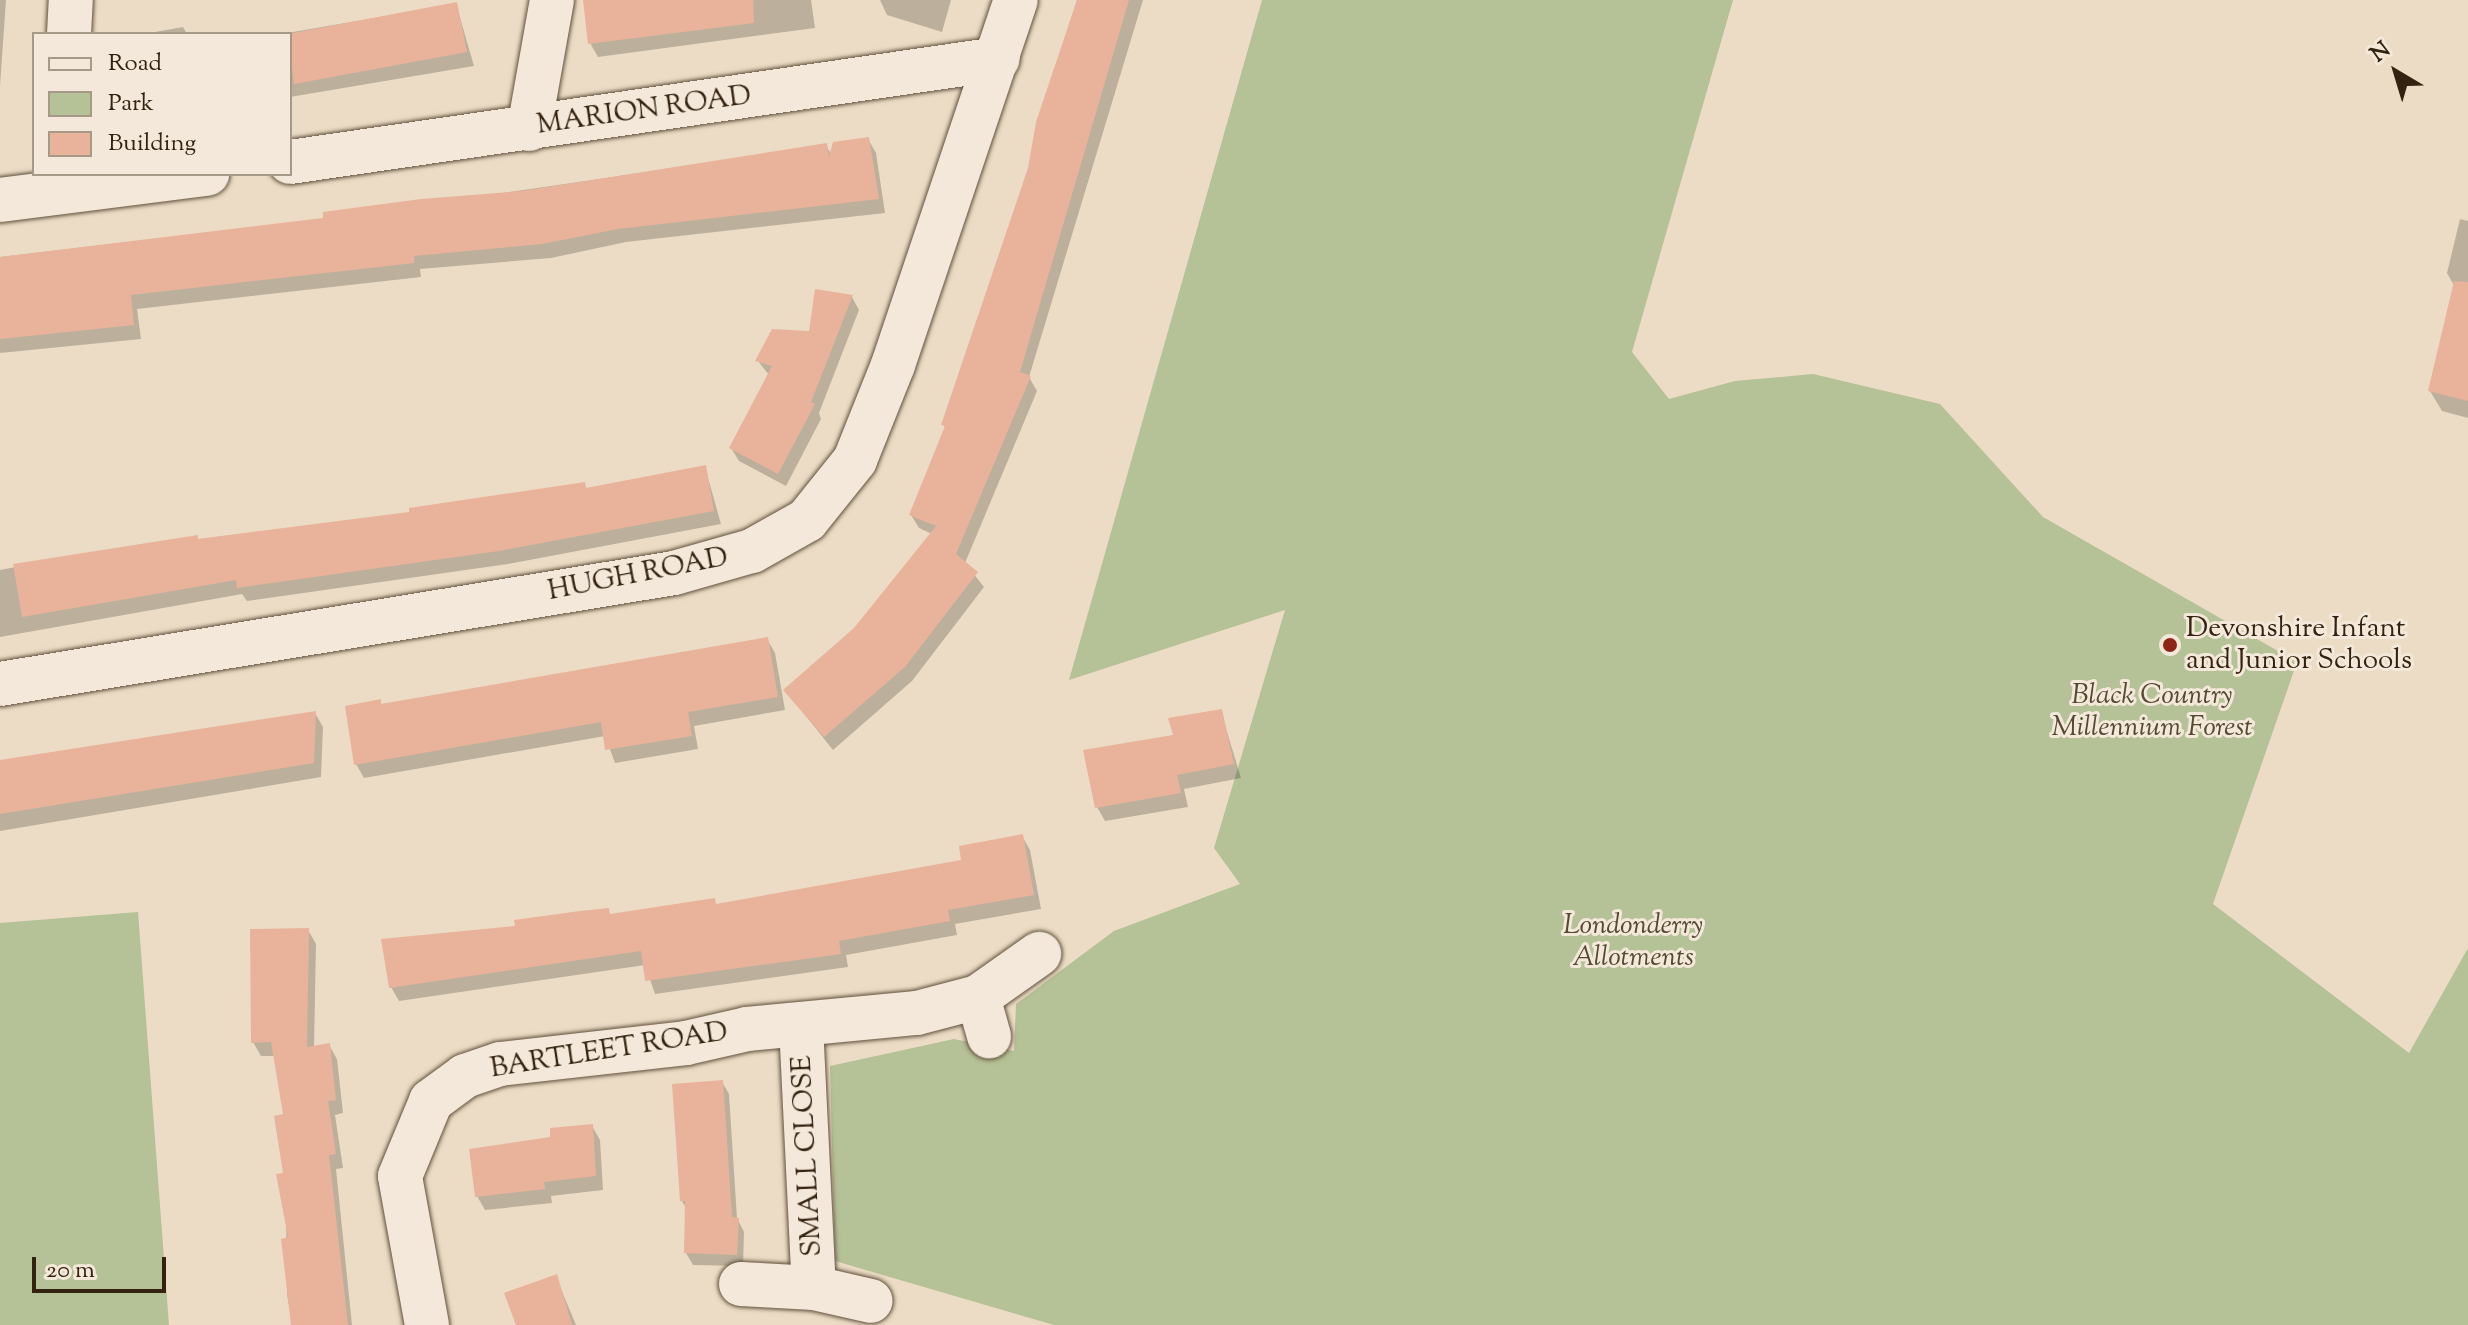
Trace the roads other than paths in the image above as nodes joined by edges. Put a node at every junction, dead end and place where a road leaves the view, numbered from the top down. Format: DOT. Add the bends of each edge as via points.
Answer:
graph roads {
  1 [pos="71,0"];
  2 [pos="552,0"];
  3 [pos="1016,0"];
  4 [pos="69,32"];
  5 [pos="998,59"];
  6 [pos="529,129"];
  7 [pos="292,162"];
  8 [pos="178,176"];
  9 [pos="60,184"];
  10 [pos="0,200"];
  11 [pos="0,684"];
  12 [pos="1039,954"];
  13 [pos="801,1025"];
  14 [pos="741,1284"];
  15 [pos="814,1288"];
  16 [pos="871,1301"];
  17 [pos="427,1325"];
  1 -- 4 [label="street"];
  2 -- 6 [label="street"];
  3 -- 5 [label="street, HUGH ROAD"];
  5 -- 6 [label="street, MARION ROAD"];
  5 -- 11 [label="street, HUGH ROAD" via="855,460 807,520 752,551 674,573"];
  6 -- 7 [label="street, MARION ROAD"];
  8 -- 9 [label="street"];
  9 -- 10 [label="street"];
  12 -- 13 [label="street, BARTLEET ROAD" via="983,1016 917,1013"];
  13 -- 15 [label="street, SMALL CLOSE"];
  13 -- 17 [label="street, BARTLEET ROAD" via="500,1064 465,1076 431,1101 400,1176"];
  14 -- 15 [label="street, SMALL CLOSE"];
  15 -- 16 [label="street, SMALL CLOSE"];
}
